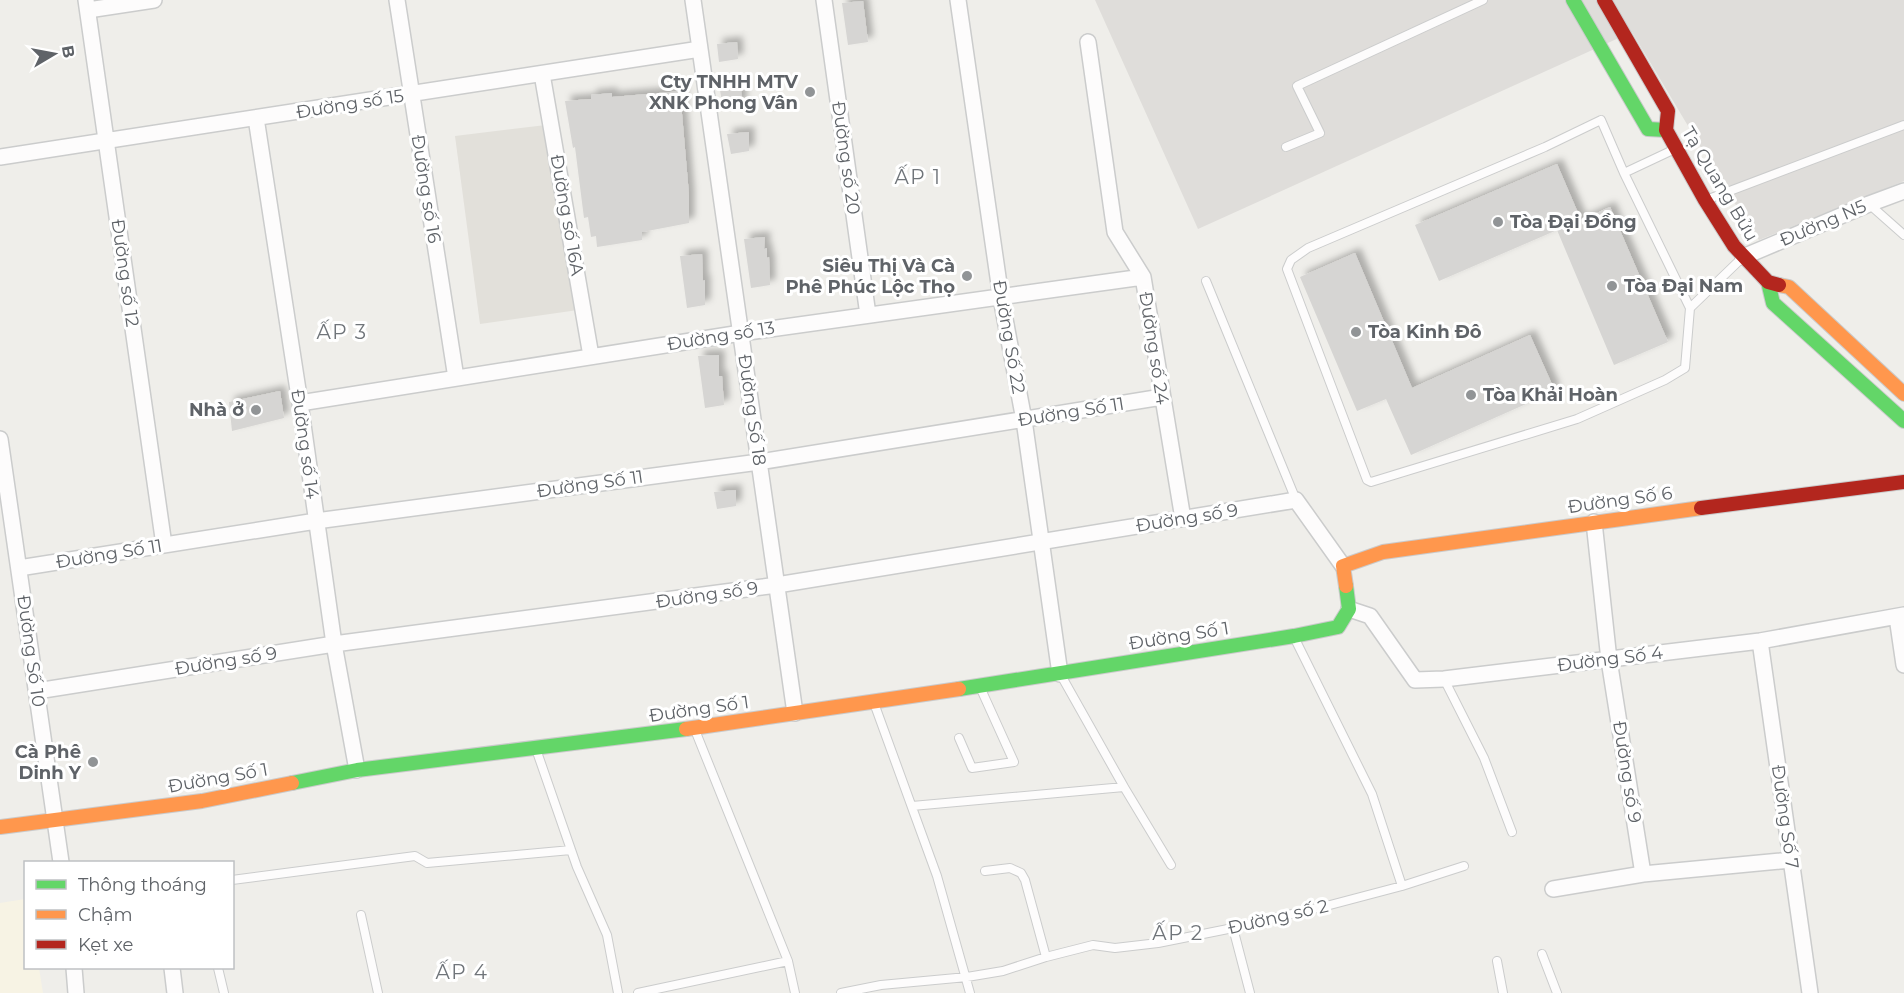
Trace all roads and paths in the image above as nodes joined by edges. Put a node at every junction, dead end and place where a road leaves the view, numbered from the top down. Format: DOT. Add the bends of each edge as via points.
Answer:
graph roads {
  1 [pos="153,0"];
  2 [pos="397,0"];
  3 [pos="693,0"];
  4 [pos="824,0"];
  5 [pos="958,0"];
  6 [pos="1483,0"];
  7 [pos="1573,0"];
  8 [pos="1604,0"];
  9 [pos="87,5"];
  10 [pos="1088,42"];
  11 [pos="700,49"];
  12 [pos="542,74"];
  13 [pos="412,95"];
  14 [pos="256,118"];
  15 [pos="1904,125"];
  16 [pos="1666,130"];
  17 [pos="106,141"];
  18 [pos="1286,147"];
  19 [pos="1677,149"];
  20 [pos="0,157"];
  21 [pos="1624,173"];
  22 [pos="1904,191"];
  23 [pos="1705,200"];
  24 [pos="1869,204"];
  25 [pos="1904,235"];
  26 [pos="1743,257"];
  27 [pos="1143,277"];
  28 [pos="1206,281"];
  29 [pos="1768,282"];
  30 [pos="1001,298"];
  31 [pos="1690,308"];
  32 [pos="868,315"];
  33 [pos="741,333"];
  34 [pos="591,356"];
  35 [pos="456,378"];
  36 [pos="1904,394"];
  37 [pos="1162,397"];
  38 [pos="300,403"];
  39 [pos="1024,420"];
  40 [pos="1904,421"];
  41 [pos="0,439"];
  42 [pos="759,462"];
  43 [pos="1904,482"];
  44 [pos="1296,500"];
  45 [pos="1183,519"];
  46 [pos="316,521"];
  47 [pos="1594,522"];
  48 [pos="1043,542"];
  49 [pos="164,545"];
  50 [pos="1343,566"];
  51 [pos="18,568"];
  52 [pos="777,585"];
  53 [pos="1348,609"];
  54 [pos="1900,616"];
  55 [pos="1294,636"];
  56 [pos="1760,641"];
  57 [pos="334,644"];
  58 [pos="1609,660"];
  59 [pos="1904,665"];
  60 [pos="1060,674"];
  61 [pos="1444,679"];
  62 [pos="980,686"];
  63 [pos="37,691"];
  64 [pos="873,702"];
  65 [pos="795,713"];
  66 [pos="695,728"];
  67 [pos="959,738"];
  68 [pos="536,748"];
  69 [pos="357,770"];
  70 [pos="1124,786"];
  71 [pos="912,806"];
  72 [pos="56,820"];
  73 [pos="0,827"];
  74 [pos="1512,831"];
  75 [pos="571,850"];
  76 [pos="1791,860"];
  77 [pos="61,861"];
  78 [pos="1172,865"];
  79 [pos="1464,866"];
  80 [pos="985,871"];
  81 [pos="1643,874"];
  82 [pos="234,880"];
  83 [pos="1402,886"];
  84 [pos="1553,889"];
  85 [pos="361,915"];
  86 [pos="1233,928"];
  87 [pos="1542,954"];
  88 [pos="1046,957"];
  89 [pos="789,961"];
  90 [pos="1497,961"];
  91 [pos="74,969"];
  92 [pos="172,969"];
  93 [pos="218,969"];
  94 [pos="967,977"];
  95 [pos="76,993"];
  96 [pos="175,993"];
  97 [pos="224,993"];
  98 [pos="378,993"];
  99 [pos="618,993"];
  100 [pos="638,993"];
  101 [pos="795,993"];
  102 [pos="841,993"];
  103 [pos="970,993"];
  104 [pos="1250,993"];
  105 [pos="1503,993"];
  106 [pos="1557,993"];
  107 [pos="1810,993"];
  1 -- 9 [label="street"];
  2 -- 13 [label="street, Đường số 16"];
  3 -- 11 [label="street, Đường Số 18"];
  4 -- 32 [label="street, Đường số 20"];
  5 -- 30 [label="street, Đường Số 22"];
  6 -- 18 [label="lane" via="1297,86 1320,133"];
  7 -- 16 [label="street, Tạ Quang Bửu" via="1648,129"];
  8 -- 16 [label="street, Tạ Quang Bửu" via="1668,111"];
  9 -- 17 [label="street, Đường số 12"];
  10 -- 27 [label="street, Đường số 24" via="1115,232"];
  11 -- 12 [label="street, Đường số 15"];
  11 -- 33 [label="street, Đường Số 18"];
  12 -- 13 [label="street, Đường số 15"];
  12 -- 34 [label="street, Đường số 16A"];
  13 -- 14 [label="street, Đường số 15"];
  13 -- 35 [label="street, Đường số 16"];
  14 -- 17 [label="street, Đường số 15"];
  14 -- 38 [label="street, Đường số 14"];
  15 -- 23 [label="lane"];
  16 -- 19 [label="street, Tạ Quang Bửu"];
  17 -- 20 [label="street, Đường số 15"];
  17 -- 49 [label="street, Đường số 12"];
  19 -- 21 [label="lane"];
  19 -- 23 [label="street, Tạ Quang Bửu"];
  21 -- 31 [label="lane"];
  21 -- 31 [label="lane" via="1601,120 1308,248 1292,260 1287,269 1367,480 1371,482 1577,419 1665,380 1685,368"];
  22 -- 24 [label="street, Đường N5"];
  23 -- 26 [label="street, Tạ Quang Bửu"];
  24 -- 25 [label="lane"];
  24 -- 26 [label="street, Đường N5"];
  26 -- 29 [label="street, Tạ Quang Bửu"];
  26 -- 31 [label="lane"];
  27 -- 30 [label="street, Đường số 13"];
  27 -- 37 [label="street, Đường số 24"];
  28 -- 44 [label="lane"];
  29 -- 36 [label="street, Tạ Quang Bửu" via="1790,287"];
  29 -- 40 [label="street, Tạ Quang Bửu" via="1773,303"];
  30 -- 32 [label="street, Đường số 13"];
  30 -- 39 [label="street, Đường Số 22"];
  32 -- 33 [label="street, Đường số 13"];
  33 -- 34 [label="street, Đường số 13"];
  33 -- 42 [label="street, Đường Số 18"];
  34 -- 35 [label="street, Đường số 13"];
  35 -- 38 [label="street, Đường số 13"];
  37 -- 39 [label="street, Đường Số 11"];
  37 -- 45 [label="street, Đường số 24"];
  38 -- 46 [label="street, Đường số 14"];
  39 -- 42 [label="street, Đường Số 11"];
  39 -- 48 [label="street, Đường Số 22"];
  41 -- 51 [label="street, Đường Số 10"];
  42 -- 46 [label="street, Đường Số 11"];
  42 -- 52 [label="street, Đường Số 18"];
  43 -- 47 [label="street, Đường Số 6"];
  44 -- 45 [label="street, Đường số 9"];
  44 -- 50 [label="street"];
  45 -- 48 [label="street, Đường số 9"];
  46 -- 49 [label="street, Đường Số 11"];
  46 -- 57 [label="street, Đường số 14"];
  47 -- 50 [label="street, Đường Số 6" via="1383,552"];
  47 -- 58 [label="street, Đường số 9"];
  48 -- 52 [label="street, Đường số 9"];
  48 -- 60 [label="street, Đường Số 22"];
  49 -- 51 [label="street, Đường Số 11"];
  50 -- 53 [label="street"];
  51 -- 63 [label="street, Đường Số 10"];
  52 -- 57 [label="street, Đường số 9"];
  52 -- 65 [label="street, Đường Số 18"];
  53 -- 55 [label="street, Đường Số 1" via="1338,627"];
  53 -- 61 [label="street, Đường Số 4" via="1370,616 1415,680"];
  54 -- 56 [label="street, Đường Số 4"];
  54 -- 59 [label="street"];
  55 -- 60 [label="street, Đường Số 1"];
  55 -- 83 [label="lane" via="1372,794"];
  56 -- 58 [label="street, Đường Số 4"];
  56 -- 76 [label="street, Đường Số 7"];
  57 -- 63 [label="street, Đường số 9"];
  57 -- 69 [label="street, Đường số 14"];
  58 -- 61 [label="street, Đường Số 4"];
  58 -- 81 [label="street, Đường số 9"];
  60 -- 62 [label="street, Đường Số 1"];
  60 -- 70 [label="lane"];
  61 -- 74 [label="lane" via="1484,758"];
  62 -- 64 [label="street, Đường Số 1"];
  62 -- 67 [label="lane" via="1014,762 972,768"];
  63 -- 72 [label="street, Đường Số 10"];
  64 -- 65 [label="street, Đường Số 1"];
  64 -- 71 [label="lane"];
  65 -- 66 [label="street, Đường Số 1"];
  66 -- 68 [label="street, Đường Số 1"];
  66 -- 89 [label="lane"];
  68 -- 69 [label="street, Đường Số 1"];
  68 -- 75 [label="lane"];
  69 -- 72 [label="street, Đường Số 1" via="202,801"];
  70 -- 71 [label="lane"];
  70 -- 78 [label="lane"];
  71 -- 94 [label="lane"];
  72 -- 73 [label="street, Đường Số 1"];
  72 -- 77 [label="street, Đường Số 10"];
  75 -- 82 [label="lane" via="427,863 415,856"];
  75 -- 99 [label="lane" via="607,935"];
  76 -- 81 [label="street"];
  76 -- 107 [label="street, Đường Số 7"];
  79 -- 83 [label="lane, Đường số 2"];
  80 -- 88 [label="lane" via="1010,868 1021,873"];
  81 -- 84 [label="street"];
  83 -- 86 [label="lane, Đường số 2"];
  85 -- 98 [label="lane"];
  86 -- 88 [label="lane, Đường số 2" via="1115,948 1093,945"];
  86 -- 104 [label="lane"];
  87 -- 106 [label="lane"];
  88 -- 94 [label="lane, Đường số 2" via="1003,971"];
  89 -- 100 [label="lane"];
  89 -- 101 [label="lane"];
  90 -- 105 [label="lane"];
  91 -- 95 [label="street"];
  92 -- 96 [label="street"];
  93 -- 97 [label="lane"];
  94 -- 102 [label="lane, Đường số 2"];
  94 -- 103 [label="lane"];
}
